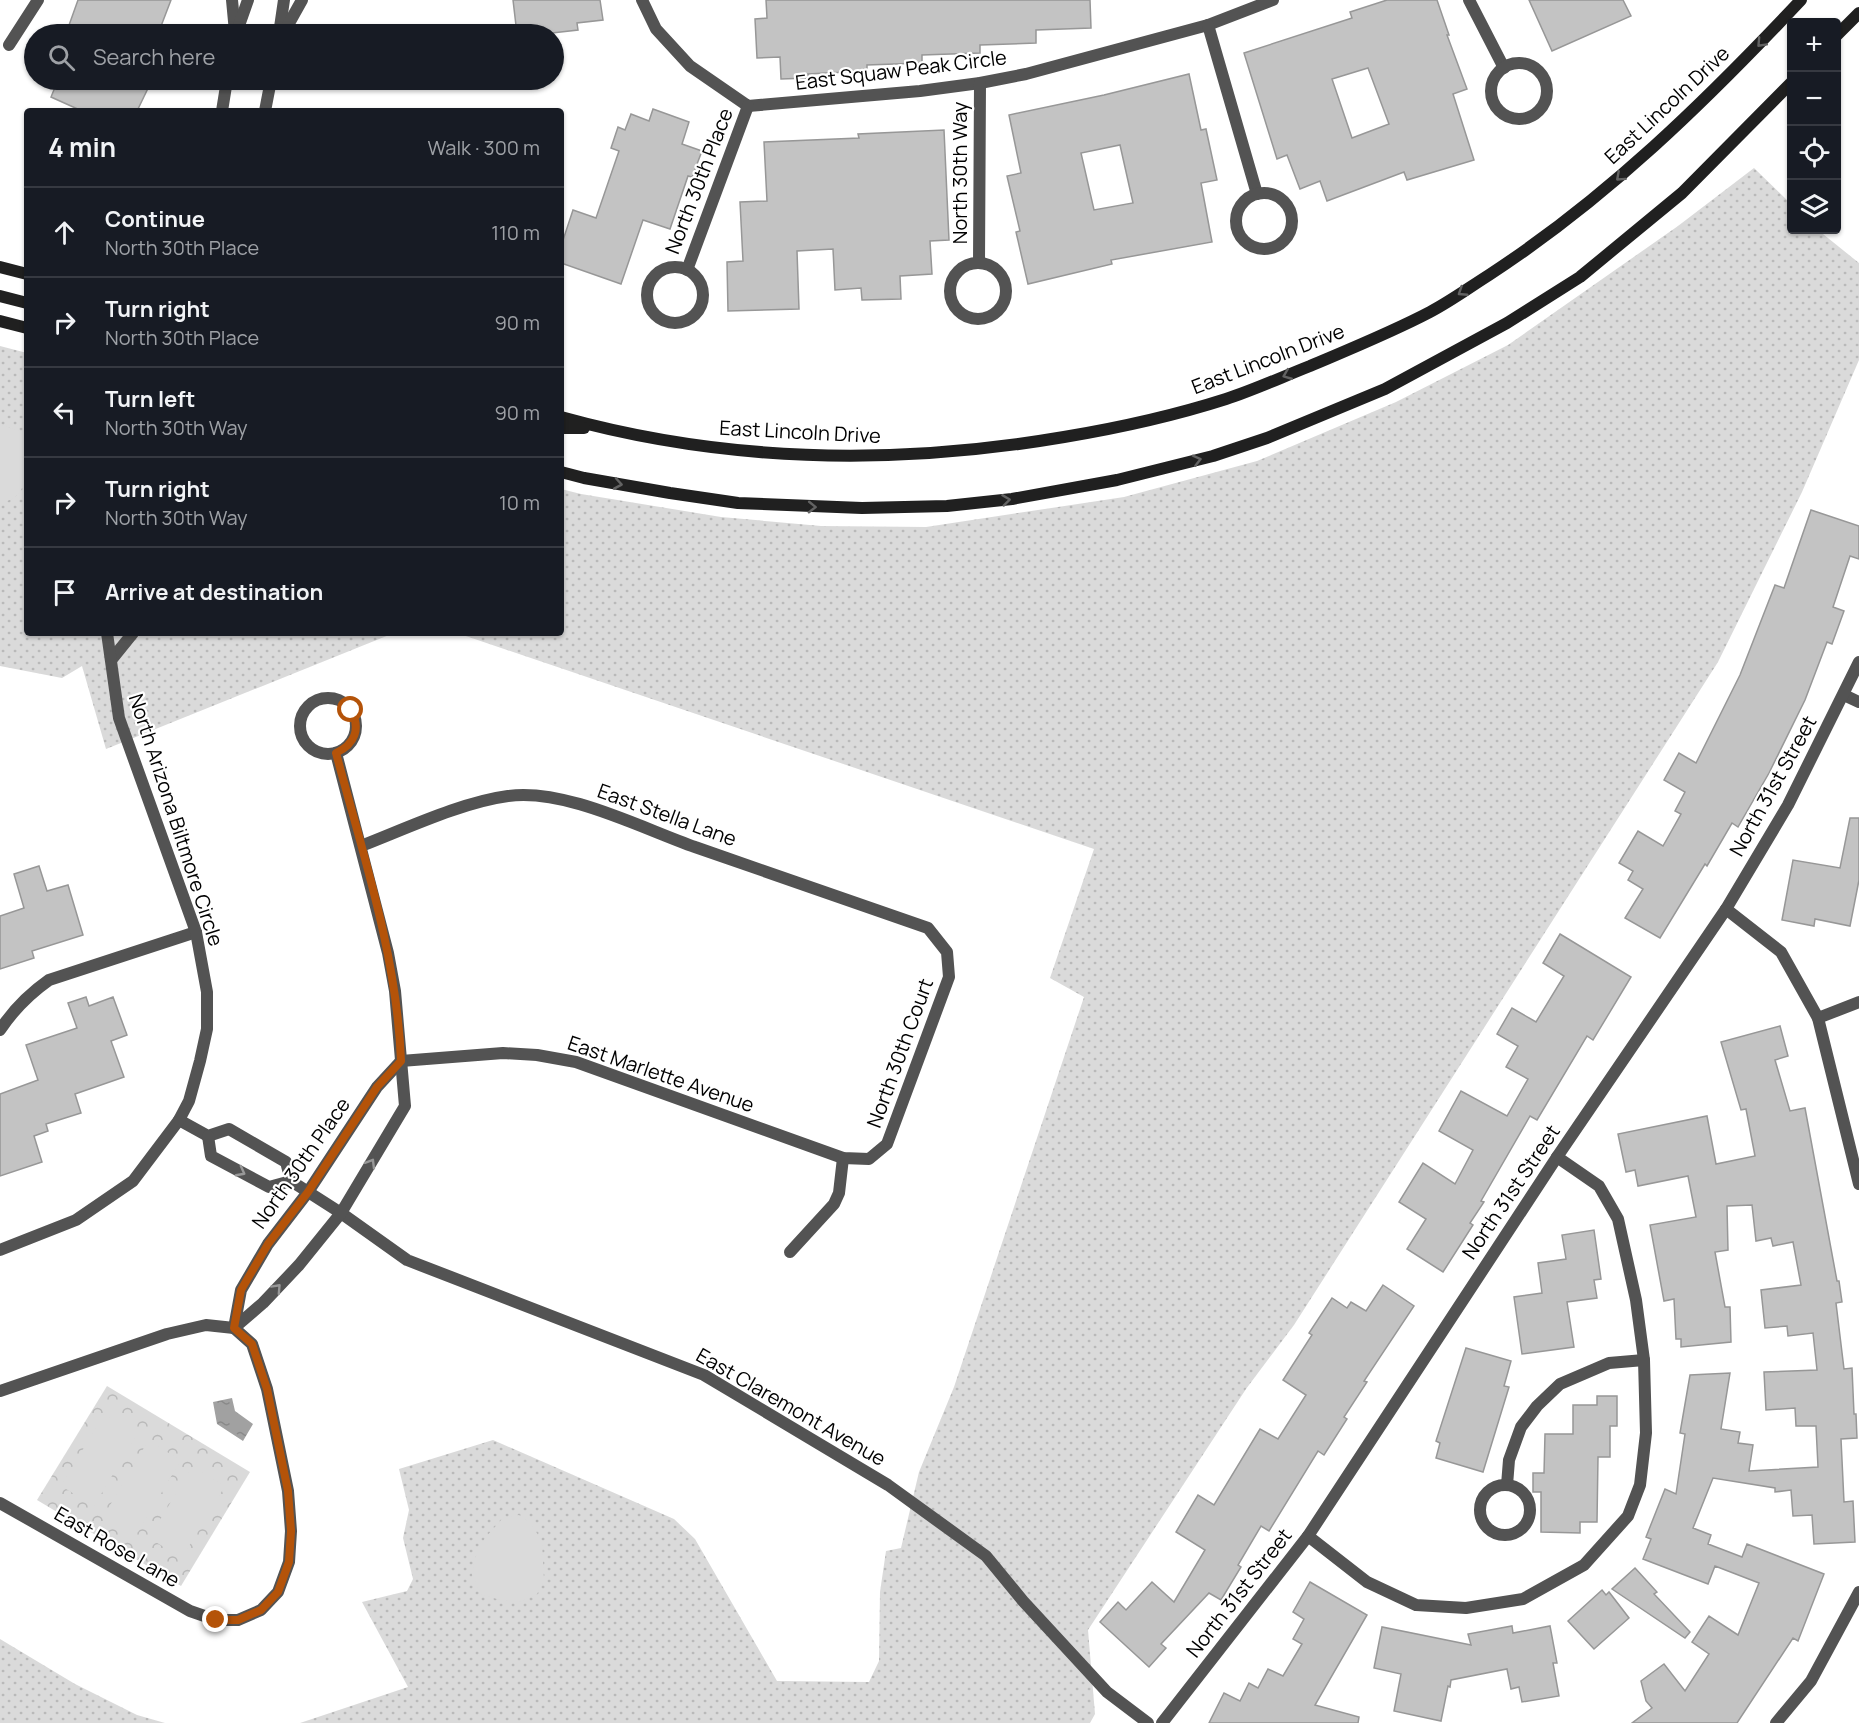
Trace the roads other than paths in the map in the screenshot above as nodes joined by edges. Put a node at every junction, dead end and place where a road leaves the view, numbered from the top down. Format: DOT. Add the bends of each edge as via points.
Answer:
graph roads {
  1 [pos="38,0"];
  2 [pos="232,0"];
  3 [pos="248,0"];
  4 [pos="284,0"];
  5 [pos="302,0"];
  6 [pos="642,0"];
  7 [pos="1273,0"];
  8 [pos="1469,0"];
  9 [pos="1801,0"];
  10 [pos="1859,13"];
  11 [pos="234,24"];
  12 [pos="239,24"];
  13 [pos="282,24"];
  14 [pos="287,24"];
  15 [pos="1208,25"];
  16 [pos="1841,31"];
  17 [pos="9,45"];
  18 [pos="1504,68"];
  19 [pos="980,83"];
  20 [pos="1787,86"];
  21 [pos="225,90"];
  22 [pos="269,90"];
  23 [pos="748,106"];
  24 [pos="222,108"];
  25 [pos="266,108"];
  26 [pos="1257,194"];
  27 [pos="979,263"];
  28 [pos="0,267"];
  29 [pos="687,270"];
  30 [pos="24,273"];
  31 [pos="0,296"];
  32 [pos="24,302"];
  33 [pos="0,321"];
  34 [pos="24,327"];
  35 [pos="564,418"];
  36 [pos="564,428"];
  37 [pos="600,428"];
  38 [pos="564,473"];
  39 [pos="108,636"];
  40 [pos="131,636"];
  41 [pos="112,659"];
  42 [pos="1859,662"];
  43 [pos="1844,695"];
  44 [pos="1859,702"];
  45 [pos="336,753"];
  46 [pos="361,846"];
  47 [pos="1726,909"];
  48 [pos="196,932"];
  49 [pos="947,952"];
  50 [pos="1859,1002"];
  51 [pos="1818,1018"];
  52 [pos="0,1030"];
  53 [pos="401,1061"];
  54 [pos="179,1120"];
  55 [pos="208,1136"];
  56 [pos="1557,1157"];
  57 [pos="843,1158"];
  58 [pos="869,1159"];
  59 [pos="291,1181"];
  60 [pos="1859,1184"];
  61 [pos="308,1192"];
  62 [pos="341,1213"];
  63 [pos="0,1250"];
  64 [pos="790,1252"];
  65 [pos="234,1328"];
  66 [pos="1644,1360"];
  67 [pos="0,1391"];
  68 [pos="1507,1485"];
  69 [pos="0,1503"];
  70 [pos="1308,1536"];
  71 [pos="1859,1592"];
  72 [pos="1148,1723"];
  73 [pos="1162,1723"];
  74 [pos="1776,1723"];
  1 -- 17 [label="street"];
  2 -- 11 [label="street"];
  3 -- 12 [label="street"];
  4 -- 13 [label="street"];
  5 -- 14 [label="street"];
  6 -- 23 [label="street" via="656,30 690,66"];
  7 -- 15 [label="street, East Squaw Peak Circle"];
  8 -- 18 [label="street"];
  9 -- 37 [label="main road, East Lincoln Drive, one-way" via="1690,114 1598,197 1536,244 1432,311 1227,399 1123,427 1007,447 867,457 718,449"];
  10 -- 16 [label="main road"];
  15 -- 19 [label="street, East Squaw Peak Circle"];
  15 -- 26 [label="street"];
  18 -- 18 [label="street" via="1491,90 1496,106 1501,113 1518,119 1534,114 1546,99 1545,81 1522,64"];
  19 -- 23 [label="street, East Squaw Peak Circle"];
  19 -- 27 [label="street, North 30th Way"];
  38 -- 20 [label="main road, one-way" via="738,503 862,508 947,506 1117,480 1213,456 1385,389 1507,323 1580,277 1682,192"];
  21 -- 24 [label="street"];
  22 -- 25 [label="street"];
  23 -- 29 [label="street, North 30th Place"];
  26 -- 26 [label="street" via="1237,214 1236,224 1245,241 1262,249 1272,248 1290,231 1291,214 1274,195"];
  27 -- 27 [label="street, North 30th Way" via="961,269 950,285 958,311 976,319 999,309 1006,292 995,269"];
  28 -- 30 [label="main road"];
  29 -- 29 [label="street, North 30th Place" via="669,268 653,277 647,294 658,318 683,322 697,312 702,289"];
  31 -- 32 [label="main road"];
  33 -- 34 [label="main road"];
  35 -- 37 [label="main road, East Lincoln Drive"];
  36 -- 37 [label="main road"];
  39 -- 41 [label="street, North Arizona Biltmore Circle"];
  40 -- 41 [label="street"];
  41 -- 48 [label="street, North Arizona Biltmore Circle" via="119,718"];
  42 -- 43 [label="street, North 31st Street"];
  43 -- 44 [label="street"];
  43 -- 47 [label="street, North 31st Street" via="1788,805"];
  45 -- 45 [label="street" via="351,743 357,727 355,718 345,704 328,698 319,700 304,712 303,739 318,752"];
  45 -- 46 [label="street"];
  46 -- 49 [label="street, East Stella Lane" via="457,809 507,796 536,795 570,801 928,928"];
  46 -- 53 [label="street" via="396,991"];
  47 -- 51 [label="street" via="1781,952"];
  47 -- 56 [label="street, North 31st Street"];
  48 -- 52 [label="street" via="49,980 15,1008"];
  48 -- 54 [label="street, North Arizona Biltmore Circle" via="207,992 207,1029 189,1101"];
  49 -- 58 [label="street, North 30th Court" via="949,977 887,1144"];
  50 -- 51 [label="street"];
  51 -- 60 [label="street"];
  53 -- 57 [label="street, East Marlette Avenue" via="503,1053 537,1054 576,1062"];
  53 -- 61 [label="street, North 30th Place" via="377,1087"];
  62 -- 53 [label="street, one-way" via="405,1106"];
  54 -- 55 [label="street"];
  54 -- 63 [label="street, North Arizona Biltmore Circle" via="132,1181 76,1220"];
  55 -- 59 [label="street, East Claremont Avenue" via="229,1129 286,1162"];
  55 -- 59 [label="street, one-way" via="211,1156 240,1172 269,1187"];
  56 -- 66 [label="street" via="1599,1186 1618,1220 1636,1300"];
  56 -- 70 [label="street, North 31st Street"];
  57 -- 58 [label="street, East Marlette Avenue"];
  57 -- 64 [label="street" via="834,1204"];
  59 -- 61 [label="street, East Claremont Avenue"];
  61 -- 62 [label="street, East Claremont Avenue"];
  61 -- 65 [label="street, North 30th Place" via="268,1244 241,1290"];
  65 -- 62 [label="street, one-way" via="292,1273"];
  62 -- 72 [label="street, East Claremont Avenue" via="407,1260 704,1376 888,1485 986,1556 1107,1692"];
  65 -- 67 [label="street" via="206,1325 167,1334"];
  65 -- 69 [label="street, East Rose Lane" via="252,1344 267,1389 288,1491 289,1562 278,1592 261,1610 238,1620 216,1620 190,1611"];
  66 -- 68 [label="street" via="1609,1364 1560,1384 1521,1428 1509,1460"];
  66 -- 70 [label="street" via="1645,1455 1640,1485 1628,1516 1584,1565 1523,1599 1466,1608 1416,1605 1367,1582"];
  68 -- 68 [label="street" via="1491,1489 1481,1502 1481,1518 1498,1535 1515,1533 1530,1514 1522,1492"];
  70 -- 73 [label="street, North 31st Street"];
  71 -- 74 [label="street" via="1811,1681"];
}
